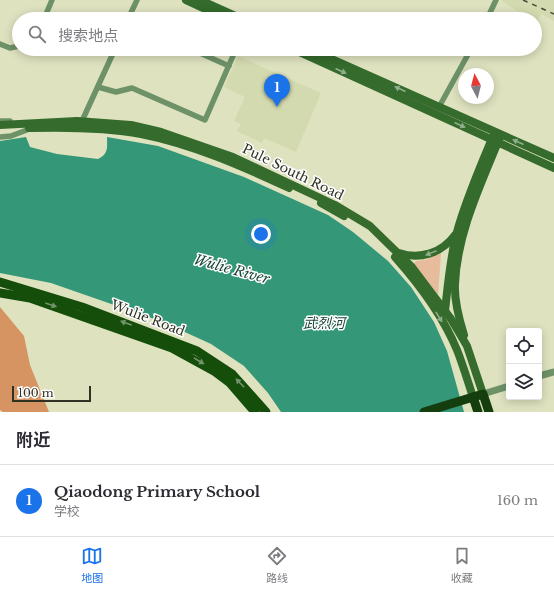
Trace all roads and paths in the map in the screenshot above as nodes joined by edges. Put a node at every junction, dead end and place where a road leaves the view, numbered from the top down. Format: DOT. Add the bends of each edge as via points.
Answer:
graph roads {
  1 [pos="52,0"];
  2 [pos="137,0"];
  3 [pos="186,0"];
  4 [pos="200,0"];
  5 [pos="496,0"];
  6 [pos="47,12"];
  7 [pos="131,12"];
  8 [pos="212,12"];
  9 [pos="227,12"];
  10 [pos="490,12"];
  11 [pos="0,44"];
  12 [pos="12,48"];
  13 [pos="112,56"];
  14 [pos="207,56"];
  15 [pos="233,56"];
  16 [pos="309,56"];
  17 [pos="325,56"];
  18 [pos="467,56"];
  19 [pos="229,66"];
  20 [pos="98,87"];
  21 [pos="439,107"];
  22 [pos="0,120"];
  23 [pos="82,121"];
  24 [pos="0,125"];
  25 [pos="30,126"];
  26 [pos="0,130"];
  27 [pos="0,137"];
  28 [pos="496,137"];
  29 [pos="554,158"];
  30 [pos="554,168"];
  31 [pos="457,232"];
  32 [pos="399,253"];
  33 [pos="0,283"];
  34 [pos="14,290"];
  35 [pos="0,292"];
  36 [pos="445,311"];
  37 [pos="467,346"];
  38 [pos="554,372"];
  39 [pos="542,375"];
  40 [pos="506,387"];
  41 [pos="484,394"];
  42 [pos="473,397"];
  43 [pos="255,412"];
  44 [pos="266,412"];
  45 [pos="424,412"];
  46 [pos="478,412"];
  47 [pos="490,412"];
  1 -- 6 [label="street"];
  2 -- 7 [label="street"];
  3 -- 8 [label="main road"];
  4 -- 9 [label="main road"];
  5 -- 10 [label="street"];
  11 -- 12 [label="street"];
  13 -- 20 [label="street"];
  14 -- 19 [label="street"];
  15 -- 19 [label="street"];
  16 -- 28 [label="main road, one-way"];
  21 -- 17 [label="main road, one-way"];
  18 -- 21 [label="street"];
  19 -- 20 [label="street" via="205,120 132,88 116,92"];
  20 -- 23 [label="street"];
  21 -- 28 [label="main road"];
  22 -- 25 [label="street"];
  23 -- 25 [label="main road, Pule South Road"];
  23 -- 32 [label="main road, Pule South Road" via="131,125 161,132 233,157 335,205 370,226"];
  24 -- 25 [label="main road, Pule South Road"];
  25 -- 26 [label="main road, Pule South Road"];
  25 -- 27 [label="street" via="11,136"];
  25 -- 42 [label="main road, Pule South Road, one-way" via="85,128 160,138 250,171 313,199 345,217 366,230 388,250 429,301 457,350"];
  29 -- 28 [label="main road, one-way"];
  28 -- 30 [label="main road"];
  28 -- 31 [label="main road" via="464,209"];
  28 -- 37 [label="main road" via="472,206 456,269 455,301"];
  31 -- 32 [label="main road, one-way" via="447,244 426,255 411,256"];
  31 -- 36 [label="main road"];
  32 -- 36 [label="main road, Pule South Road"];
  33 -- 34 [label="main road, Wulie Road"];
  34 -- 35 [label="main road, Wulie Road"];
  34 -- 43 [label="main road, Wulie Road, one-way" via="196,359 230,383"];
  44 -- 34 [label="main road, Wulie Road, one-way" via="232,374 197,351 82,307"];
  36 -- 37 [label="main road, Pule South Road"];
  37 -- 41 [label="main road, Pule South Road"];
  38 -- 39 [label="street"];
  40 -- 41 [label="street"];
  41 -- 42 [label="highway"];
  41 -- 47 [label="highway"];
  42 -- 45 [label="highway"];
  42 -- 46 [label="highway"];
}
